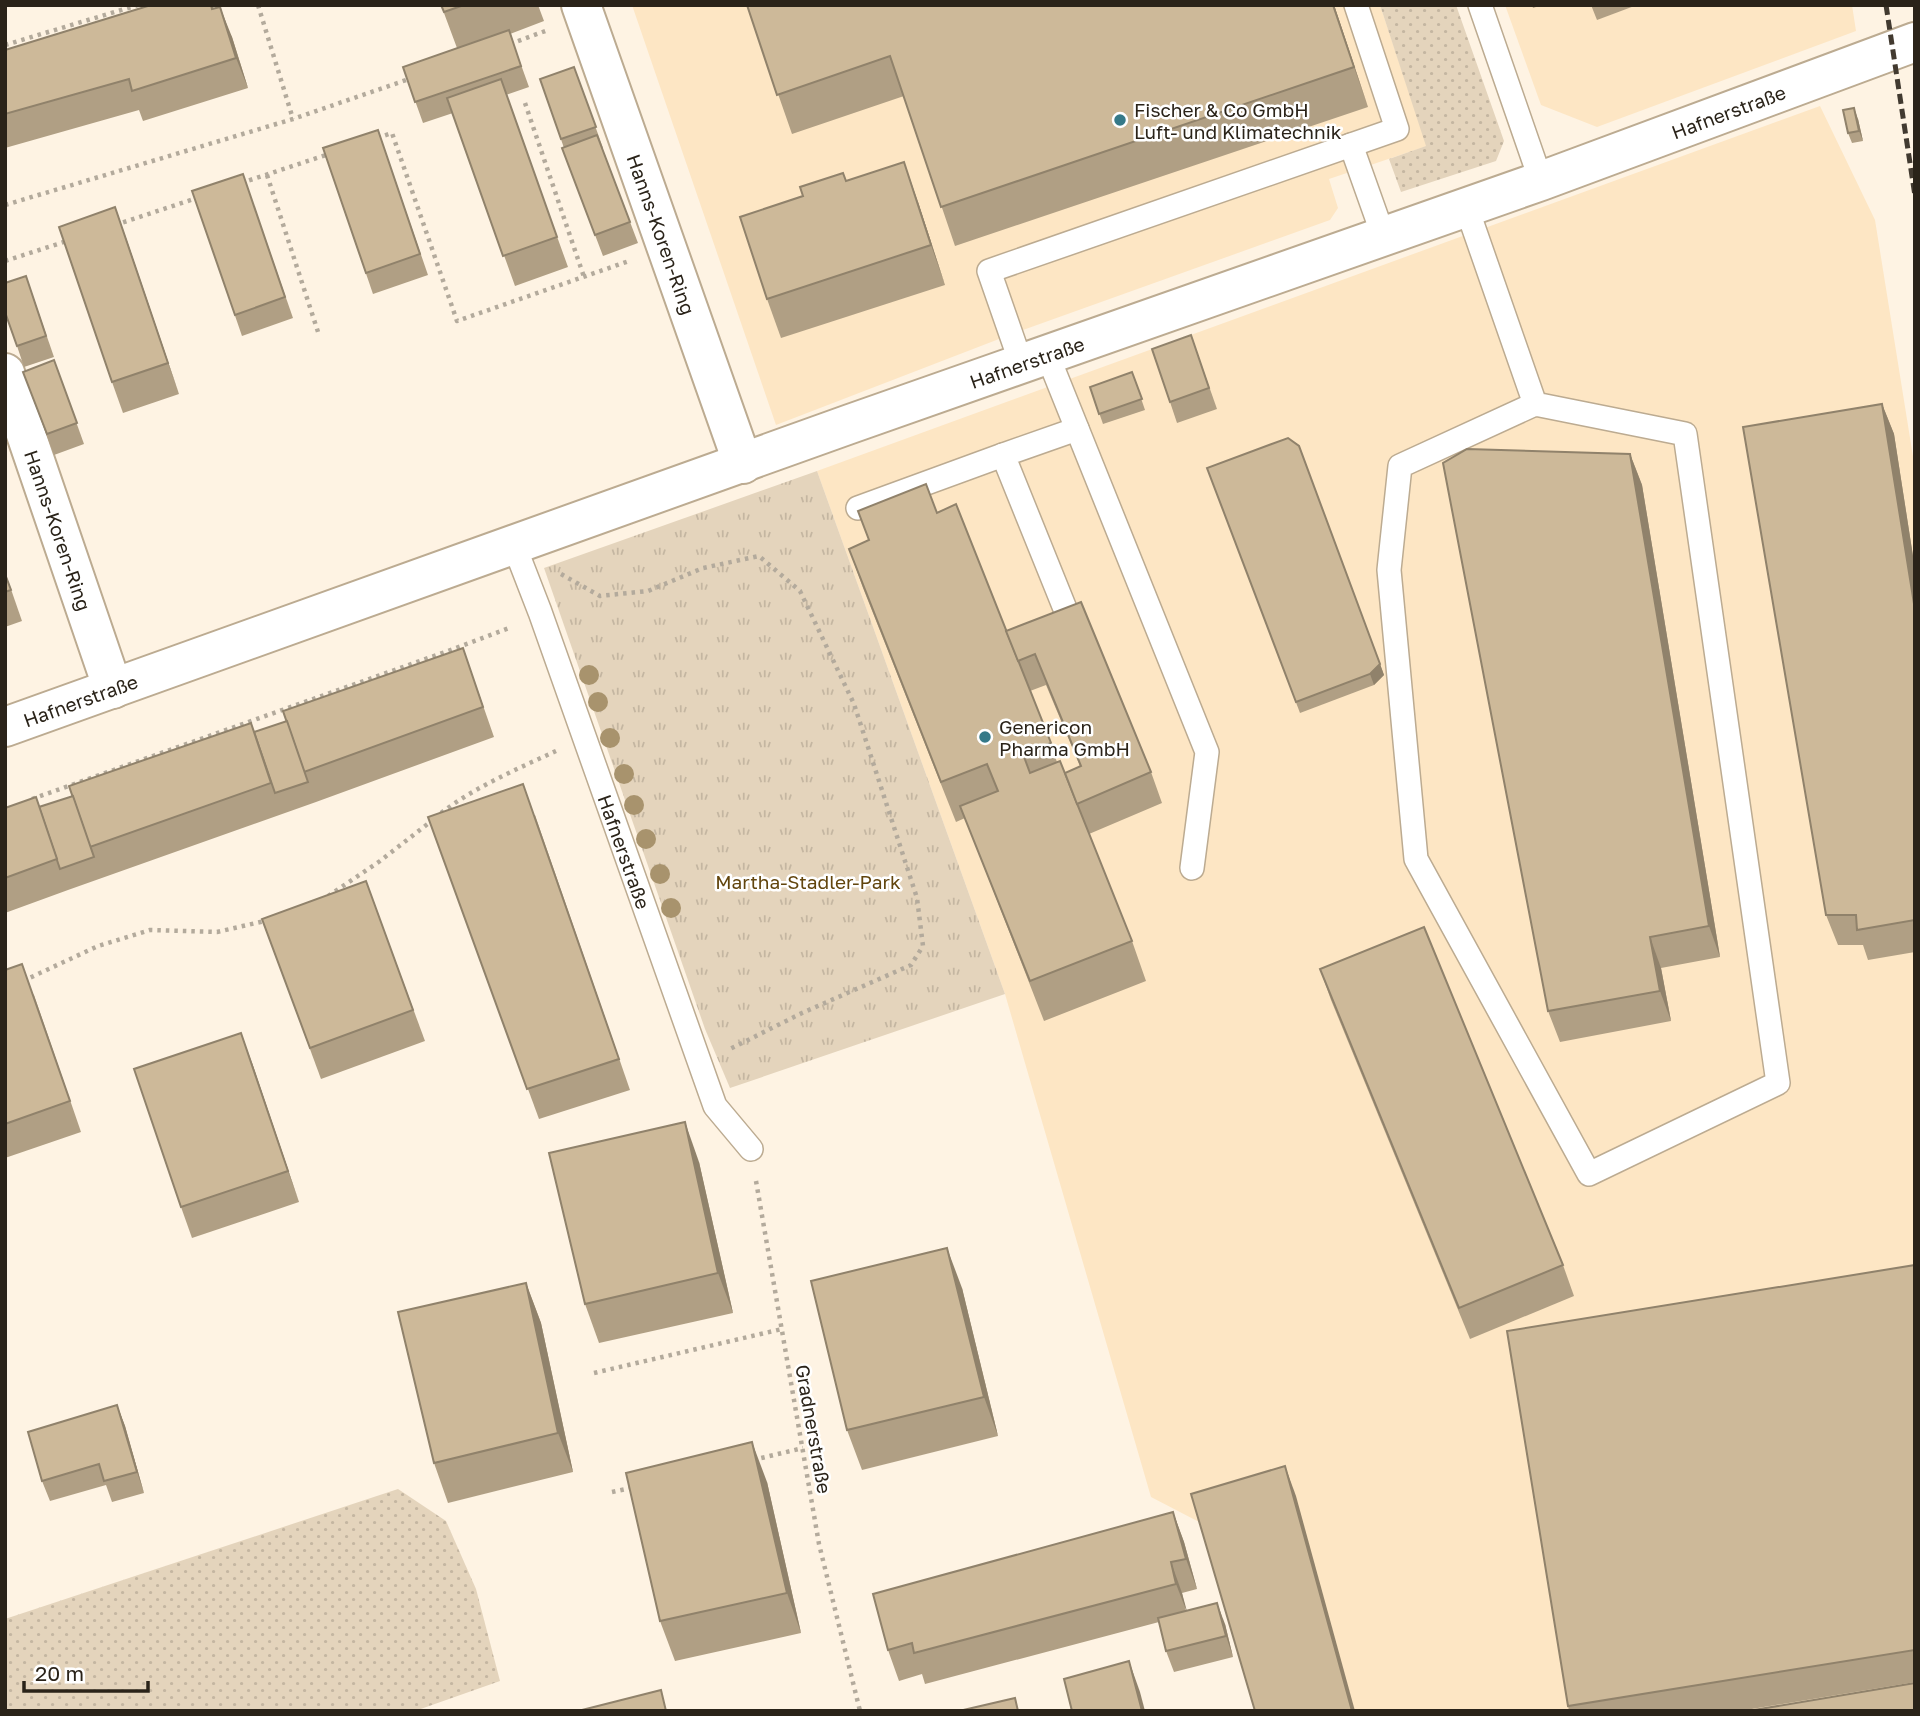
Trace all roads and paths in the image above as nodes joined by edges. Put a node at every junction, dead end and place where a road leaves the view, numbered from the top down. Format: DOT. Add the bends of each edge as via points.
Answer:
graph roads {
  1 [pos="138,5"];
  2 [pos="258,5"];
  3 [pos="1356,5"];
  4 [pos="1480,5"];
  5 [pos="583,11"];
  6 [pos="1915,42"];
  7 [pos="509,44"];
  8 [pos="5,45"];
  9 [pos="420,75"];
  10 [pos="525,103"];
  11 [pos="293,119"];
  12 [pos="367,141"];
  13 [pos="1351,145"];
  14 [pos="330,154"];
  15 [pos="267,175"];
  16 [pos="1541,181"];
  17 [pos="228,188"];
  18 [pos="202,196"];
  19 [pos="5,205"];
  20 [pos="1466,206"];
  21 [pos="110,226"];
  22 [pos="1383,235"];
  23 [pos="71,239"];
  24 [pos="666,248"];
  25 [pos="5,261"];
  26 [pos="584,277"];
  27 [pos="319,335"];
  28 [pos="1034,358"];
  29 [pos="5,373"];
  30 [pos="1535,404"];
  31 [pos="1077,429"];
  32 [pos="1003,455"];
  33 [pos="743,464"];
  34 [pos="858,508"];
  35 [pos="514,545"];
  36 [pos="529,583"];
  37 [pos="540,612"];
  38 [pos="1072,626"];
  39 [pos="113,689"];
  40 [pos="5,727"];
  41 [pos="565,747"];
  42 [pos="31,799"];
  43 [pos="1192,868"];
  44 [pos="324,899"];
  45 [pos="281,918"];
  46 [pos="18,982"];
  47 [pos="709,1088"];
  48 [pos="751,1149"];
  49 [pos="782,1329"];
  50 [pos="594,1373"];
  51 [pos="803,1448"];
  52 [pos="748,1461"];
  53 [pos="639,1486"];
  54 [pos="612,1492"];
  55 [pos="860,1711"];
  1 -- 8 [label="path"];
  2 -- 11 [label="path"];
  3 -- 13 [label="lane" via="1396,130"];
  4 -- 16 [label="lane"];
  5 -- 7 [label="path"];
  5 -- 24 [label="street, Hanns-Koren-Ring"];
  6 -- 16 [label="street, Hafnerstraße"];
  9 -- 11 [label="path"];
  10 -- 26 [label="path"];
  11 -- 19 [label="path"];
  12 -- 26 [label="path" via="392,133 457,321"];
  13 -- 22 [label="lane"];
  13 -- 28 [label="lane" via="989,271"];
  14 -- 15 [label="path"];
  15 -- 17 [label="path"];
  15 -- 27 [label="path"];
  16 -- 20 [label="street, Hafnerstraße"];
  18 -- 21 [label="path"];
  20 -- 22 [label="street, Hafnerstraße"];
  20 -- 30 [label="lane"];
  22 -- 28 [label="street, Hafnerstraße"];
  23 -- 25 [label="path"];
  24 -- 26 [label="path"];
  24 -- 33 [label="street, Hanns-Koren-Ring"];
  28 -- 31 [label="lane"];
  28 -- 33 [label="street, Hafnerstraße"];
  29 -- 39 [label="street, Hanns-Koren-Ring"];
  30 -- 30 [label="lane" via="1400,466 1389,570 1416,859 1589,1174 1777,1083 1685,433"];
  31 -- 32 [label="lane"];
  31 -- 43 [label="lane" via="1207,752"];
  32 -- 34 [label="lane"];
  32 -- 38 [label="lane"];
  33 -- 35 [label="street, Hafnerstraße"];
  35 -- 36 [label="lane, Hafnerstraße"];
  35 -- 39 [label="street, Hafnerstraße"];
  36 -- 37 [label="lane, Hafnerstraße"];
  36 -- 47 [label="path" via="561,573 600,596 648,592 702,568 759,556 800,591 854,704 918,898 923,946 911,965 729,1049"];
  37 -- 42 [label="path" via="449,651"];
  37 -- 47 [label="lane, Hafnerstraße"];
  39 -- 40 [label="street, Hafnerstraße"];
  41 -- 44 [label="path" via="451,805"];
  45 -- 46 [label="path" via="217,932 150,930 98,946"];
  47 -- 48 [label="lane, Hafnerstraße" via="715,1106"];
  48 -- 49 [label="path, Gradnerstraße"];
  49 -- 50 [label="path"];
  49 -- 51 [label="path, Gradnerstraße"];
  51 -- 52 [label="path"];
  51 -- 55 [label="path, Gradnerstraße" via="819,1544"];
  53 -- 54 [label="path"];
}
